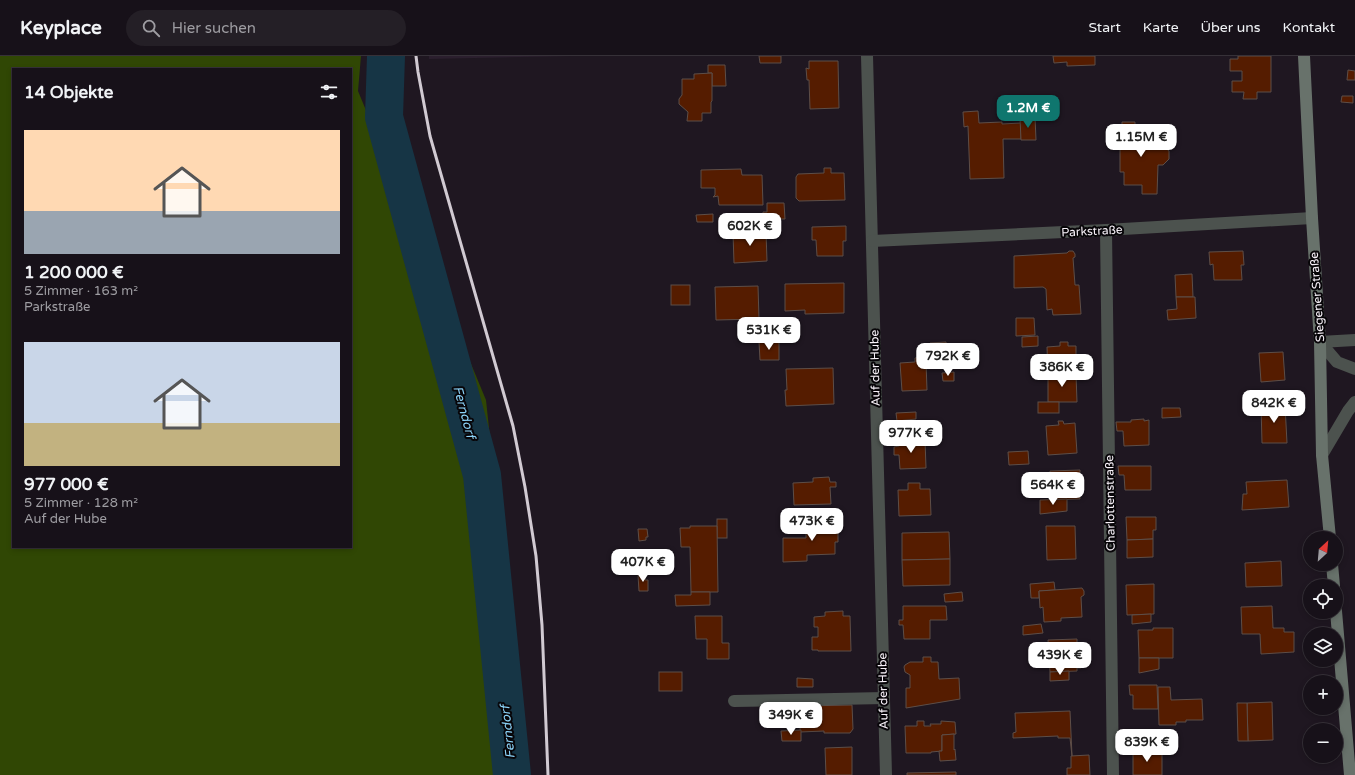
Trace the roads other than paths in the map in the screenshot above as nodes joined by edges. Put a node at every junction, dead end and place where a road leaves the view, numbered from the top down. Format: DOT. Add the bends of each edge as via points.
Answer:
graph roads {
  1 [pos="867,56"];
  2 [pos="1304,56"];
  3 [pos="1312,218"];
  4 [pos="1106,230"];
  5 [pos="872,242"];
  6 [pos="1355,340"];
  7 [pos="1320,342"];
  8 [pos="1355,369"];
  9 [pos="1355,402"];
  10 [pos="1322,455"];
  11 [pos="1329,531"];
  12 [pos="1337,619"];
  13 [pos="884,698"];
  14 [pos="734,701"];
  15 [pos="886,775"];
  16 [pos="1113,775"];
  17 [pos="1350,775"];
  1 -- 5 [label="street, Auf der Hube"];
  2 -- 3 [label="main road, Siegener Straße"];
  3 -- 4 [label="street, Parkstraße"];
  3 -- 7 [label="main road, Siegener Straße"];
  4 -- 5 [label="street, Parkstraße"];
  4 -- 16 [label="street, Charlottenstraße"];
  5 -- 13 [label="street, Auf der Hube"];
  6 -- 7 [label="street"];
  7 -- 8 [label="street" via="1337,362"];
  7 -- 10 [label="main road, Siegener Straße"];
  9 -- 10 [label="street"];
  10 -- 11 [label="main road, Siegener Straße"];
  12 -- 17 [label="main road"];
  13 -- 14 [label="street"];
  13 -- 15 [label="street, Auf der Hube"];
}
